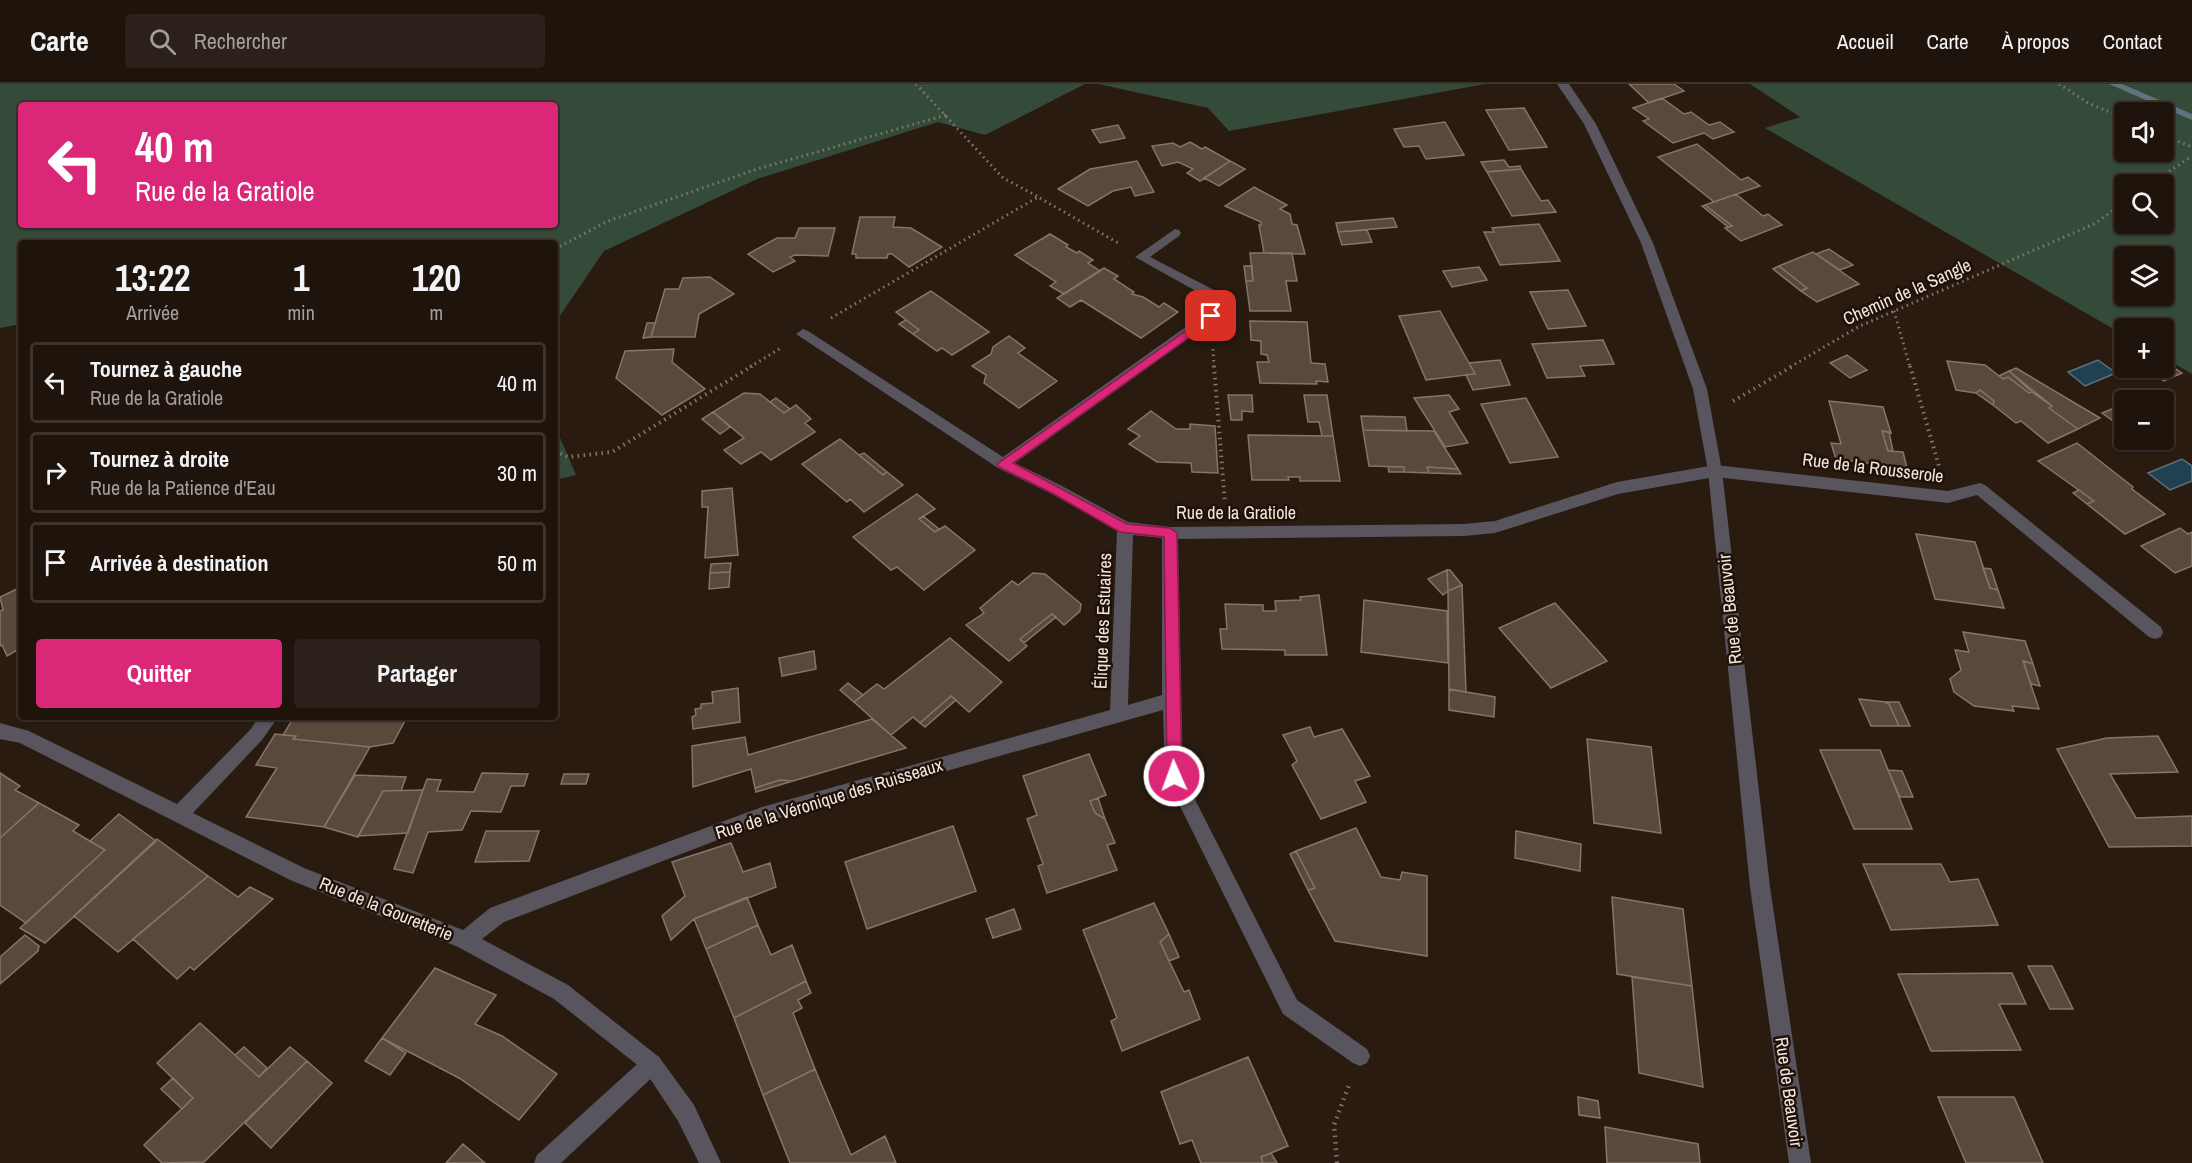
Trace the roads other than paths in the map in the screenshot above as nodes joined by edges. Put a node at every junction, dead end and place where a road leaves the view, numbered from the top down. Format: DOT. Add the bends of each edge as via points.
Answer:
graph roads {
  1 [pos="1563,84"];
  2 [pos="1175,233"];
  3 [pos="803,334"];
  4 [pos="1003,464"];
  5 [pos="1715,471"];
  6 [pos="1125,528"];
  7 [pos="1170,533"];
  8 [pos="2155,632"];
  9 [pos="1171,700"];
  10 [pos="1119,716"];
  11 [pos="267,720"];
  12 [pos="0,731"];
  13 [pos="180,814"];
  14 [pos="465,940"];
  15 [pos="1360,1056"];
  16 [pos="651,1064"];
  17 [pos="545,1163"];
  18 [pos="710,1163"];
  19 [pos="1800,1163"];
  1 -- 5 [label="street, Rue de Beauvoir" via="1590,124 1647,243 1700,389"];
  2 -- 4 [label="street" via="1141,257 1209,293 1211,316"];
  3 -- 4 [label="street, Rue de la Gratiole"];
  4 -- 6 [label="street, Rue de la Gratiole"];
  5 -- 7 [label="street, Rue de la Gratiole" via="1617,488 1495,527 1428,532"];
  5 -- 8 [label="street, Rue de la Rousserole" via="1948,497 1980,489"];
  5 -- 19 [label="street, Rue de Beauvoir" via="1760,887"];
  6 -- 7 [label="street, Rue de la Gratiole"];
  6 -- 10 [label="street, Élique des Estuaires"];
  7 -- 9 [label="street"];
  9 -- 10 [label="street, Rue de la Véronique des Ruisseaux"];
  9 -- 15 [label="street" via="1174,776 1290,1007"];
  10 -- 14 [label="street, Rue de la Véronique des Ruisseaux" via="762,815 497,915"];
  11 -- 13 [label="street"];
  12 -- 13 [label="street, Rue de la Gouretterie" via="23,736"];
  13 -- 14 [label="street, Rue de la Gouretterie" via="297,874"];
  14 -- 16 [label="street, Rue de la Gouretterie" via="561,993"];
  16 -- 17 [label="street"];
  16 -- 18 [label="street, Rue de la Gouretterie" via="686,1113"];
}
